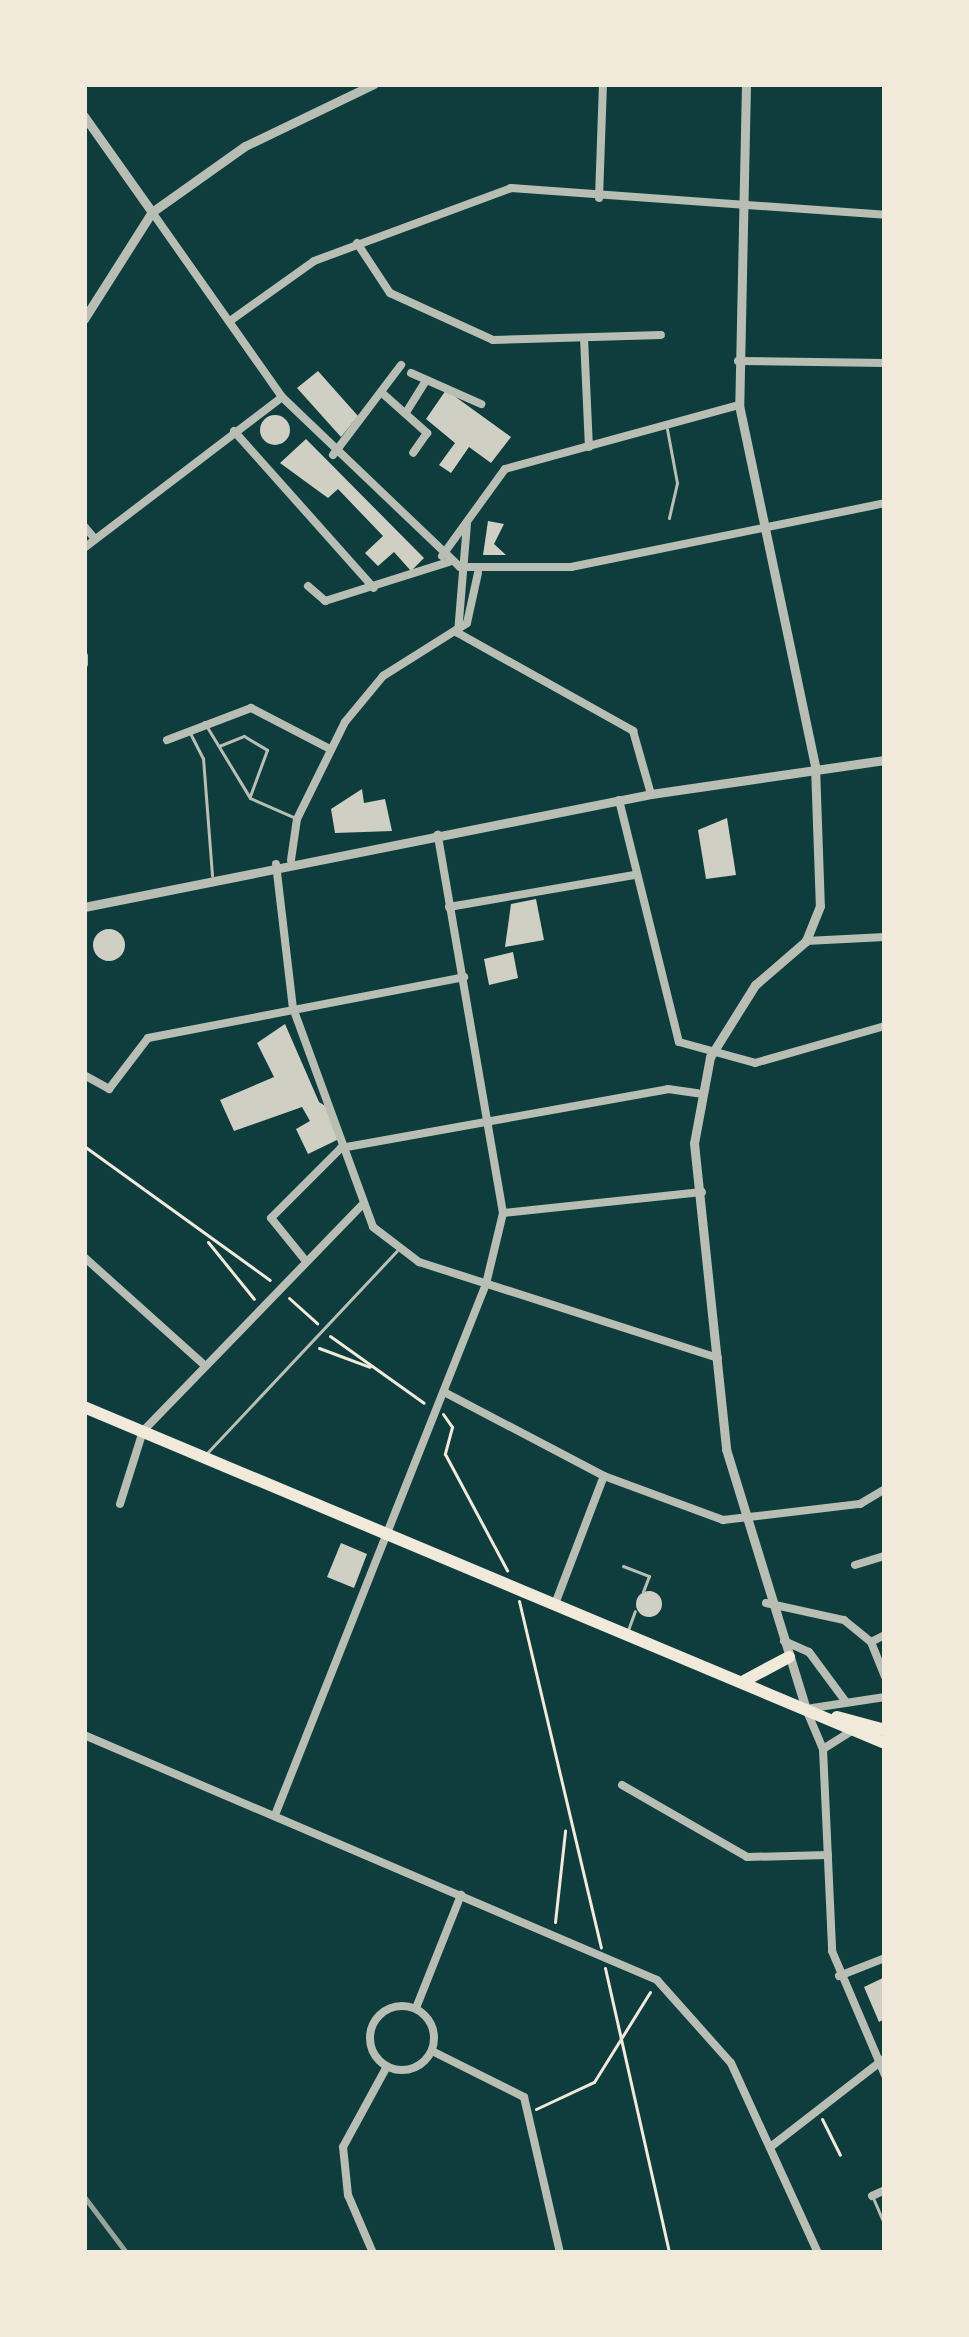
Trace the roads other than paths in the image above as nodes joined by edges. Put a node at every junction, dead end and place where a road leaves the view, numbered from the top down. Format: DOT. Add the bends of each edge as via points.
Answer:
graph roads {
  1 [pos="374,84"];
  2 [pos="603,84"];
  3 [pos="746,84"];
  4 [pos="84,116"];
  5 [pos="598,198"];
  6 [pos="152,212"];
  7 [pos="743,213"];
  8 [pos="885,215"];
  9 [pos="357,243"];
  10 [pos="84,320"];
  11 [pos="230,321"];
  12 [pos="661,335"];
  13 [pos="584,338"];
  14 [pos="738,361"];
  15 [pos="885,363"];
  16 [pos="401,365"];
  17 [pos="411,374"];
  18 [pos="425,382"];
  19 [pos="382,392"];
  20 [pos="282,397"];
  21 [pos="481,404"];
  22 [pos="739,405"];
  23 [pos="407,411"];
  24 [pos="667,429"];
  25 [pos="234,431"];
  26 [pos="589,447"];
  27 [pos="413,453"];
  28 [pos="333,455"];
  29 [pos="885,503"];
  30 [pos="468,517"];
  31 [pos="668,518"];
  32 [pos="84,526"];
  33 [pos="762,528"];
  34 [pos="94,539"];
  35 [pos="84,548"];
  36 [pos="446,559"];
  37 [pos="460,567"];
  38 [pos="478,573"];
  39 [pos="308,586"];
  40 [pos="374,588"];
  41 [pos="458,632"];
  42 [pos="203,722"];
  43 [pos="188,729"];
  44 [pos="166,740"];
  45 [pos="218,747"];
  46 [pos="330,749"];
  47 [pos="885,760"];
  48 [pos="815,766"];
  49 [pos="651,794"];
  50 [pos="250,798"];
  51 [pos="620,800"];
  52 [pos="297,819"];
  53 [pos="438,835"];
  54 [pos="291,860"];
  55 [pos="276,865"];
  56 [pos="634,875"];
  57 [pos="212,877"];
  58 [pos="84,907"];
  59 [pos="449,907"];
  60 [pos="885,938"];
  61 [pos="806,941"];
  62 [pos="464,976"];
  63 [pos="293,1008"];
  64 [pos="885,1026"];
  65 [pos="710,1057"];
  66 [pos="84,1075"];
  67 [pos="698,1093"];
  68 [pos="490,1119"];
  69 [pos="351,1144"];
  70 [pos="702,1192"];
  71 [pos="362,1205"];
  72 [pos="502,1214"];
  73 [pos="398,1250"];
  74 [pos="84,1257"];
  75 [pos="305,1260"];
  76 [pos="486,1284"];
  77 [pos="720,1358"];
  78 [pos="202,1363"];
  79 [pos="444,1393"];
  80 [pos="84,1406"];
  81 [pos="142,1431"];
  82 [pos="204,1457"];
  83 [pos="604,1476"];
  84 [pos="885,1489"];
  85 [pos="120,1504"];
  86 [pos="742,1523"];
  87 [pos="390,1532"];
  88 [pos="885,1556"];
  89 [pos="854,1564"];
  90 [pos="623,1566"];
  91 [pos="643,1592"];
  92 [pos="552,1602"];
  93 [pos="766,1603"];
  94 [pos="635,1611"];
  95 [pos="627,1632"];
  96 [pos="885,1635"];
  97 [pos="782,1640"];
  98 [pos="871,1642"];
  99 [pos="788,1657"];
  100 [pos="885,1677"];
  101 [pos="743,1682"];
  102 [pos="885,1697"];
  103 [pos="846,1702"];
  104 [pos="806,1709"];
  105 [pos="885,1730"];
  106 [pos="854,1731"];
  107 [pos="84,1735"];
  108 [pos="885,1743"];
  109 [pos="823,1749"];
  110 [pos="622,1785"];
  111 [pos="275,1815"];
  112 [pos="828,1855"];
  113 [pos="461,1895"];
  114 [pos="885,1958"];
  115 [pos="839,1976"];
  116 [pos="416,2008"];
  117 [pos="432,2051"];
  118 [pos="881,2060"];
  119 [pos="386,2068"];
  120 [pos="885,2075"];
  121 [pos="773,2145"];
  122 [pos="885,2190"];
  123 [pos="872,2196"];
  124 [pos="885,2226"];
  125 [pos="374,2253"];
  126 [pos="560,2253"];
  127 [pos="818,2253"];
  1 -- 6 [label="street" via="245,146"];
  2 -- 5 [label="street"];
  3 -- 7 [label="street"];
  4 -- 6 [label="street"];
  5 -- 7 [label="street"];
  5 -- 9 [label="street" via="512,188"];
  6 -- 10 [label="street"];
  6 -- 11 [label="street"];
  7 -- 8 [label="street"];
  7 -- 14 [label="street"];
  9 -- 11 [label="street"];
  9 -- 13 [label="street" via="390,292 493,340"];
  11 -- 20 [label="street"];
  12 -- 13 [label="street"];
  13 -- 26 [label="street"];
  14 -- 15 [label="street"];
  14 -- 22 [label="street"];
  16 -- 19 [label="street"];
  17 -- 18 [label="street"];
  18 -- 21 [label="street"];
  18 -- 23 [label="street"];
  19 -- 23 [label="street"];
  19 -- 28 [label="street"];
  20 -- 25 [label="street"];
  20 -- 28 [label="street"];
  22 -- 24 [label="street"];
  22 -- 33 [label="street"];
  23 -- 27 [label="street" via="427,433"];
  24 -- 26 [label="street"];
  24 -- 31 [label="lane" via="676,483"];
  25 -- 34 [label="street"];
  25 -- 40 [label="street"];
  26 -- 30 [label="street" via="505,469"];
  28 -- 36 [label="street"];
  29 -- 33 [label="street"];
  30 -- 36 [label="street"];
  30 -- 37 [label="street"];
  32 -- 34 [label="street"];
  33 -- 38 [label="street" via="572,567"];
  33 -- 48 [label="street"];
  34 -- 35 [label="street"];
  36 -- 37 [label="street"];
  36 -- 40 [label="street"];
  37 -- 38 [label="street"];
  37 -- 41 [label="street"];
  38 -- 41 [label="street"];
  39 -- 40 [label="street" via="325,601"];
  41 -- 46 [label="street" via="383,676"];
  41 -- 49 [label="street" via="633,731"];
  42 -- 43 [label="street"];
  42 -- 45 [label="lane"];
  42 -- 46 [label="street" via="251,708"];
  43 -- 44 [label="street"];
  43 -- 57 [label="lane" via="202,758"];
  45 -- 50 [label="lane"];
  45 -- 50 [label="lane" via="244,736 267,750"];
  46 -- 52 [label="street"];
  47 -- 48 [label="street"];
  48 -- 49 [label="street"];
  48 -- 61 [label="street" via="820,906"];
  49 -- 51 [label="street"];
  50 -- 52 [label="lane"];
  51 -- 53 [label="street"];
  51 -- 56 [label="street"];
  52 -- 54 [label="street"];
  53 -- 54 [label="street"];
  53 -- 59 [label="street"];
  54 -- 55 [label="street"];
  55 -- 57 [label="street"];
  55 -- 63 [label="street"];
  56 -- 59 [label="street"];
  56 -- 65 [label="street" via="672,1031"];
  57 -- 58 [label="street"];
  59 -- 62 [label="street"];
  60 -- 61 [label="street"];
  61 -- 65 [label="street" via="755,985"];
  62 -- 63 [label="street"];
  62 -- 68 [label="street"];
  63 -- 66 [label="street" via="148,1038 109,1089"];
  63 -- 69 [label="street"];
  64 -- 65 [label="street" via="754,1063"];
  65 -- 67 [label="street"];
  67 -- 68 [label="street"];
  67 -- 70 [label="street"];
  68 -- 69 [label="street"];
  68 -- 72 [label="street"];
  69 -- 71 [label="street"];
  69 -- 75 [label="street" via="271,1218"];
  70 -- 72 [label="street"];
  70 -- 77 [label="street"];
  71 -- 73 [label="street"];
  71 -- 75 [label="street"];
  72 -- 76 [label="street"];
  73 -- 76 [label="street"];
  73 -- 82 [label="lane"];
  74 -- 78 [label="street"];
  75 -- 78 [label="street"];
  76 -- 77 [label="street"];
  76 -- 79 [label="street"];
  77 -- 86 [label="street"];
  78 -- 81 [label="street"];
  79 -- 83 [label="street"];
  79 -- 87 [label="street"];
  80 -- 81 [label="main road"];
  81 -- 82 [label="main road"];
  81 -- 85 [label="street"];
  82 -- 87 [label="main road"];
  83 -- 86 [label="street"];
  83 -- 92 [label="street"];
  84 -- 86 [label="street" via="860,1504"];
  86 -- 93 [label="street"];
  87 -- 92 [label="main road"];
  87 -- 111 [label="street"];
  88 -- 89 [label="street"];
  90 -- 91 [label="lane" via="650,1576"];
  92 -- 95 [label="main road"];
  93 -- 97 [label="street"];
  93 -- 98 [label="street" via="816,1606"];
  94 -- 95 [label="lane"];
  95 -- 101 [label="main road"];
  96 -- 98 [label="street"];
  97 -- 99 [label="street"];
  97 -- 103 [label="street" via="809,1652"];
  98 -- 100 [label="street"];
  99 -- 101 [label="main road"];
  99 -- 104 [label="street"];
  101 -- 104 [label="main road"];
  102 -- 103 [label="street"];
  103 -- 104 [label="street"];
  104 -- 105 [label="main road"];
  104 -- 106 [label="main road"];
  104 -- 109 [label="street"];
  106 -- 108 [label="main road"];
  106 -- 109 [label="street"];
  107 -- 111 [label="street"];
  109 -- 112 [label="street"];
  110 -- 112 [label="street" via="748,1857"];
  111 -- 113 [label="street"];
  112 -- 115 [label="street"];
  113 -- 116 [label="street"];
  113 -- 121 [label="street" via="657,1980 702,2020"];
  114 -- 115 [label="street"];
  115 -- 118 [label="street"];
  116 -- 117 [label="street" via="431,2023"];
  116 -- 119 [label="street" via="393,2007 372,2026"];
  117 -- 119 [label="street" via="418,2067"];
  117 -- 126 [label="street" via="514,2086"];
  118 -- 120 [label="street"];
  118 -- 121 [label="street"];
  119 -- 125 [label="street" via="343,2147 348,2195"];
  121 -- 127 [label="street"];
  122 -- 123 [label="street"];
  123 -- 124 [label="lane"];
}
